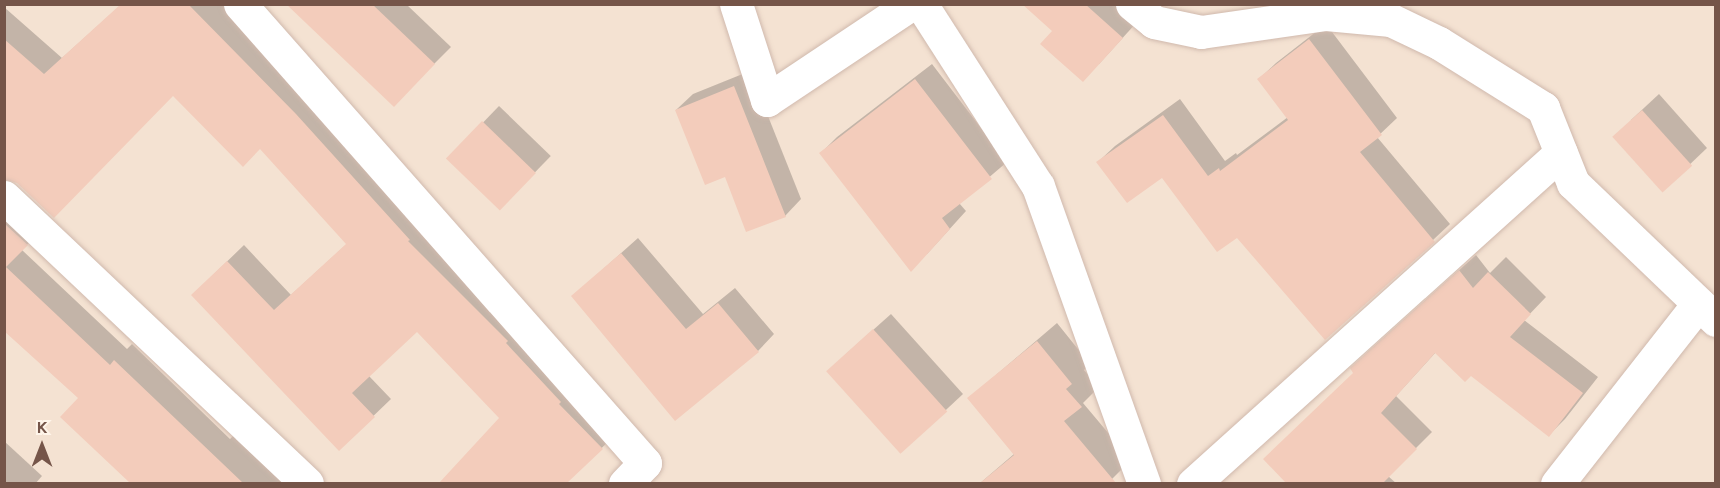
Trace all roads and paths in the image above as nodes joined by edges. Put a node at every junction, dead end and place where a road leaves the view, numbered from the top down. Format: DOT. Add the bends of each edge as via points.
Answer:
graph roads {
  1 [pos="240,4"];
  2 [pos="736,4"];
  3 [pos="911,4"];
  4 [pos="921,4"];
  5 [pos="1132,4"];
  6 [pos="1561,153"];
  7 [pos="4,197"];
  8 [pos="1707,312"];
  9 [pos="307,483"];
  10 [pos="626,483"];
  11 [pos="1144,483"];
  12 [pos="1193,483"];
  13 [pos="1557,483"];
  1 -- 10 [label="street" via="645,463"];
  2 -- 3 [label="street" via="768,100"];
  4 -- 11 [label="street" via="1038,186"];
  5 -- 6 [label="street" via="1154,22 1201,32 1326,14 1391,20 1439,43 1543,108"];
  6 -- 8 [label="street" via="1573,183"];
  6 -- 12 [label="street"];
  7 -- 9 [label="street"];
  8 -- 13 [label="street"];
}
